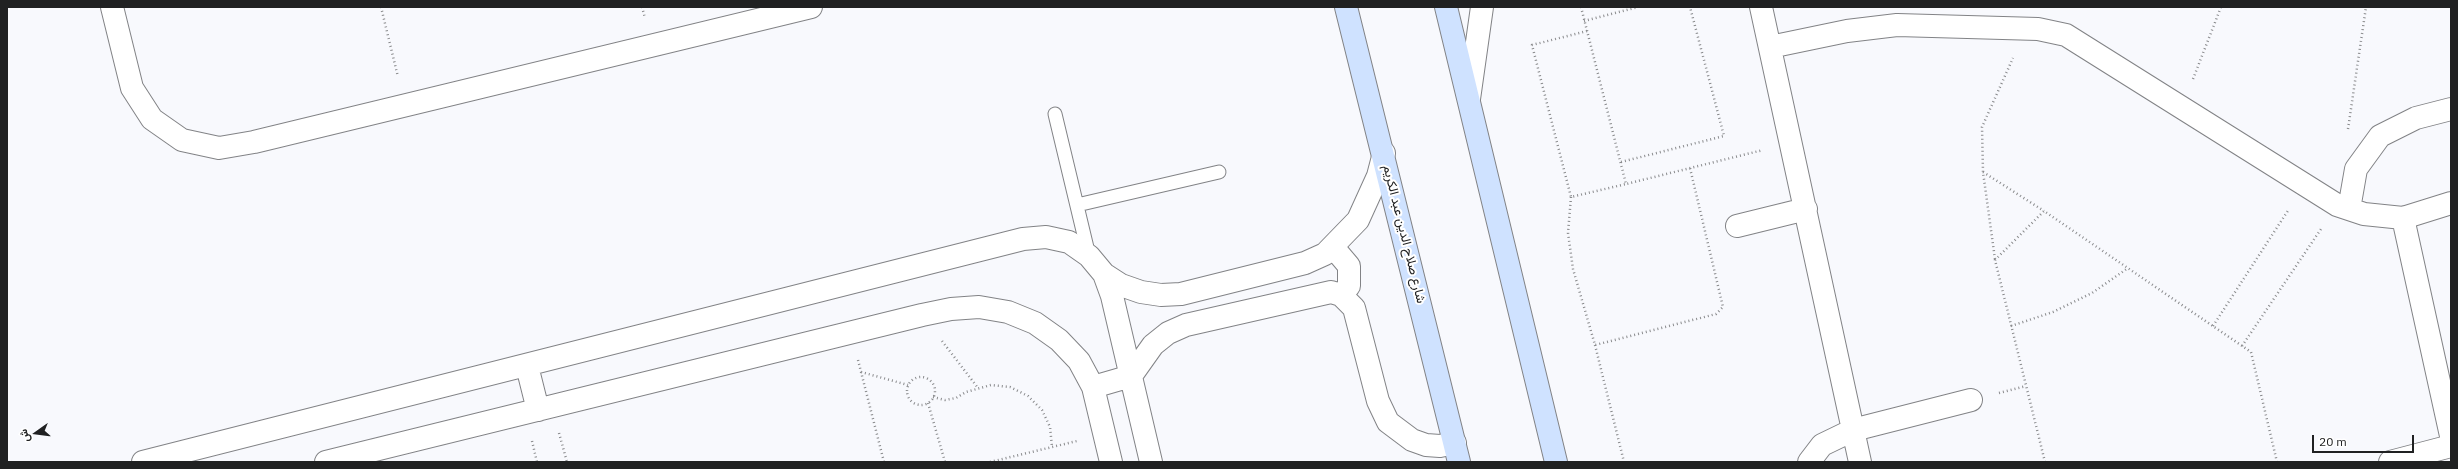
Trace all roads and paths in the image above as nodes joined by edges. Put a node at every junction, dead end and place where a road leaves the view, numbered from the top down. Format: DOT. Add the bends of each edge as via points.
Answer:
graph roads {
  1 [pos="112,7"];
  2 [pos="381,7"];
  3 [pos="812,7"];
  4 [pos="1346,7"];
  5 [pos="1446,7"];
  6 [pos="1482,7"];
  7 [pos="1581,7"];
  8 [pos="1638,7"];
  9 [pos="1690,7"];
  10 [pos="1761,7"];
  11 [pos="2221,7"];
  12 [pos="2366,7"];
  13 [pos="1584,21"];
  14 [pos="2026,29"];
  15 [pos="1587,30"];
  16 [pos="1770,47"];
  17 [pos="1469,100"];
  18 [pos="405,106"];
  19 [pos="2182,108"];
  20 [pos="2451,108"];
  21 [pos="1055,114"];
  22 [pos="2347,137"];
  23 [pos="1791,143"];
  24 [pos="1384,153"];
  25 [pos="1621,162"];
  26 [pos="1690,168"];
  27 [pos="1219,172"];
  28 [pos="1983,172"];
  29 [pos="1626,184"];
  30 [pos="2303,186"];
  31 [pos="1571,197"];
  32 [pos="2451,203"];
  33 [pos="1077,205"];
  34 [pos="2343,207"];
  35 [pos="1806,209"];
  36 [pos="2044,211"];
  37 [pos="2404,218"];
  38 [pos="1737,226"];
  39 [pos="1330,250"];
  40 [pos="1089,256"];
  41 [pos="1996,260"];
  42 [pos="2128,268"];
  43 [pos="1104,274"];
  44 [pos="1342,295"];
  45 [pos="922,315"];
  46 [pos="2011,326"];
  47 [pos="2213,326"];
  48 [pos="851,333"];
  49 [pos="1595,345"];
  50 [pos="2242,346"];
  51 [pos="527,366"];
  52 [pos="861,372"];
  53 [pos="1131,376"];
  54 [pos="908,385"];
  55 [pos="1093,387"];
  56 [pos="978,388"];
  57 [pos="934,397"];
  58 [pos="1972,400"];
  59 [pos="928,404"];
  60 [pos="538,410"];
  61 [pos="1853,430"];
  62 [pos="1104,434"];
  63 [pos="2451,436"];
  64 [pos="1052,446"];
  65 [pos="2451,446"];
  66 [pos="1457,452"];
  67 [pos="143,462"];
  68 [pos="326,462"];
  69 [pos="884,462"];
  70 [pos="945,462"];
  71 [pos="990,462"];
  72 [pos="1111,462"];
  73 [pos="1151,462"];
  74 [pos="1556,462"];
  75 [pos="1624,462"];
  76 [pos="1809,462"];
  77 [pos="1860,462"];
  78 [pos="2045,462"];
  79 [pos="2277,462"];
  80 [pos="2390,462"];
  1 -- 18 [label="street" via="132,88 152,119 182,140 219,148"];
  2 -- 18 [label="path"];
  3 -- 18 [label="street"];
  4 -- 24 [label="main road, شارع صلاح الدين عبد الكريم"];
  5 -- 17 [label="main road"];
  6 -- 17 [label="street"];
  7 -- 13 [label="path"];
  8 -- 13 [label="path"];
  9 -- 25 [label="path" via="1724,136"];
  10 -- 16 [label="street"];
  11 -- 19 [label="path"];
  12 -- 22 [label="path"];
  13 -- 15 [label="path"];
  14 -- 16 [label="street" via="1878,26"];
  14 -- 19 [label="street" via="2066,36"];
  14 -- 28 [label="path" via="1982,127"];
  15 -- 25 [label="path"];
  15 -- 31 [label="path" via="1532,45"];
  16 -- 23 [label="street"];
  17 -- 74 [label="main road"];
  19 -- 30 [label="street"];
  20 -- 34 [label="street" via="2416,118 2380,136 2356,169"];
  21 -- 33 [label="lane"];
  23 -- 26 [label="path"];
  23 -- 35 [label="street"];
  24 -- 39 [label="street" via="1370,199 1358,220"];
  24 -- 66 [label="main road, شارع صلاح الدين عبد الكريم"];
  25 -- 29 [label="path"];
  26 -- 29 [label="path"];
  26 -- 49 [label="path" via="1723,303 1722,310 1716,314"];
  27 -- 33 [label="lane"];
  28 -- 36 [label="path"];
  28 -- 41 [label="path"];
  29 -- 31 [label="path"];
  30 -- 34 [label="street"];
  30 -- 47 [label="path"];
  31 -- 49 [label="path" via="1568,233 1573,269"];
  32 -- 37 [label="street"];
  33 -- 40 [label="lane"];
  34 -- 37 [label="street" via="2364,214"];
  34 -- 50 [label="path"];
  35 -- 38 [label="street"];
  35 -- 61 [label="street"];
  36 -- 41 [label="path"];
  36 -- 42 [label="path"];
  37 -- 63 [label="street"];
  39 -- 43 [label="street" via="1305,263 1181,294 1141,292 1121,285"];
  39 -- 44 [label="street" via="1338,253 1349,266 1349,286"];
  40 -- 43 [label="street"];
  40 -- 51 [label="street" via="1069,242 1046,237 1023,239"];
  41 -- 46 [label="path"];
  42 -- 46 [label="path" via="2092,293 2053,312"];
  42 -- 47 [label="path"];
  43 -- 53 [label="street" via="1112,296"];
  44 -- 53 [label="street" via="1331,292 1312,294 1186,325 1168,333 1153,345"];
  44 -- 66 [label="street" via="1354,308 1378,401 1388,422 1412,440"];
  45 -- 48 [label="street"];
  45 -- 55 [label="street" via="979,307 1008,312 1035,323 1059,340 1079,361"];
  45 -- 56 [label="path"];
  46 -- 78 [label="path"];
  47 -- 50 [label="path"];
  48 -- 52 [label="path"];
  48 -- 60 [label="street"];
  49 -- 75 [label="path"];
  50 -- 79 [label="path" via="2251,352"];
  51 -- 60 [label="street"];
  51 -- 67 [label="street"];
  52 -- 54 [label="path"];
  52 -- 69 [label="path"];
  53 -- 55 [label="street"];
  53 -- 73 [label="street"];
  54 -- 57 [label="path" via="914,378 930,380"];
  54 -- 59 [label="path" via="907,393 911,401 918,405"];
  55 -- 62 [label="street"];
  56 -- 57 [label="path" via="956,398 945,400"];
  56 -- 64 [label="path" via="991,385 1010,387 1028,396 1042,410 1050,427"];
  57 -- 59 [label="path"];
  58 -- 61 [label="street"];
  59 -- 70 [label="path"];
  60 -- 68 [label="street"];
  61 -- 76 [label="street" via="1822,445"];
  61 -- 77 [label="street"];
  62 -- 64 [label="path"];
  62 -- 72 [label="street"];
  64 -- 71 [label="path"];
  65 -- 80 [label="street"];
}
